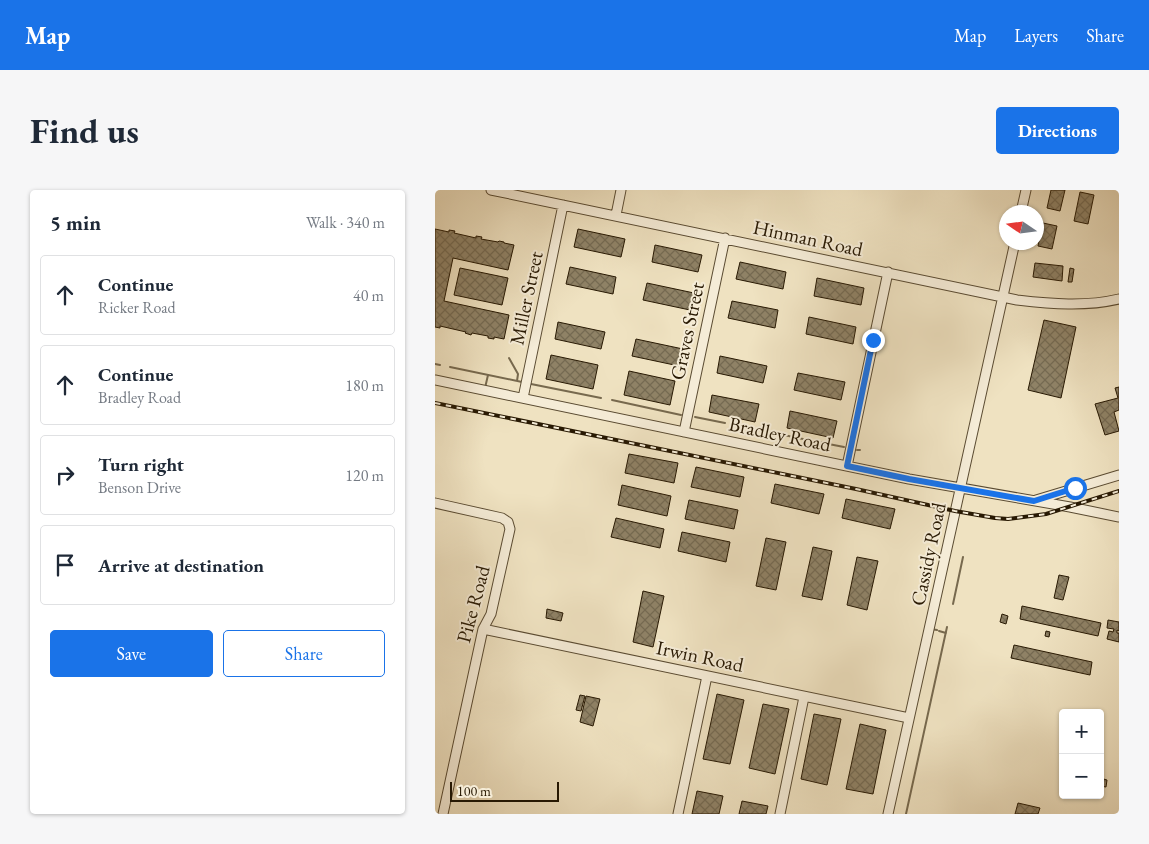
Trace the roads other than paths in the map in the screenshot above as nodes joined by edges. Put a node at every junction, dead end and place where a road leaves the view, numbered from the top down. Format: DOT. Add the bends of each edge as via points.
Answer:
graph roads {
  1 [pos="491,190"];
  2 [pos="621,190"];
  3 [pos="1026,190"];
  4 [pos="563,205"];
  5 [pos="1023,205"];
  6 [pos="616,215"];
  7 [pos="725,238"];
  8 [pos="1013,250"];
  9 [pos="888,272"];
  10 [pos="1003,296"];
  11 [pos="1119,299"];
  12 [pos="435,380"];
  13 [pos="523,398"];
  14 [pos="684,432"];
  15 [pos="847,466"];
  16 [pos="1119,474"];
  17 [pos="960,488"];
  18 [pos="1034,501"];
  19 [pos="435,503"];
  20 [pos="1119,517"];
  21 [pos="483,629"];
  22 [pos="707,676"];
  23 [pos="805,697"];
  24 [pos="909,718"];
  25 [pos="443,814"];
  26 [pos="678,814"];
  27 [pos="779,814"];
  28 [pos="888,814"];
  1 -- 4 [label="street, Hinman Road"];
  2 -- 6 [label="street"];
  3 -- 5 [label="street"];
  4 -- 6 [label="street, Hinman Road"];
  4 -- 13 [label="street, Miller Street"];
  6 -- 7 [label="street, Hinman Road"];
  7 -- 9 [label="street, Hinman Road"];
  7 -- 14 [label="street, Graves Street"];
  8 -- 10 [label="street, Cassidy Road"];
  9 -- 10 [label="street, Hinman Road"];
  9 -- 15 [label="street"];
  10 -- 11 [label="street, Hinman Road" via="1068,305"];
  10 -- 17 [label="street, Cassidy Road"];
  12 -- 13 [label="street, Bradley Road"];
  13 -- 14 [label="street, Bradley Road"];
  14 -- 15 [label="street, Bradley Road"];
  15 -- 17 [label="street, Bradley Road"];
  16 -- 18 [label="street"];
  17 -- 18 [label="street, Bradley Road"];
  17 -- 24 [label="street, Cassidy Road"];
  18 -- 20 [label="street, Bradley Road"];
  19 -- 21 [label="street, Pike Road" via="508,522 510,530 491,614"];
  21 -- 22 [label="street, Irwin Road"];
  21 -- 25 [label="street, Pike Road"];
  22 -- 23 [label="street, Irwin Road"];
  22 -- 26 [label="street"];
  23 -- 24 [label="street, Irwin Road"];
  23 -- 27 [label="street"];
  24 -- 28 [label="street, Cassidy Road"];
}
